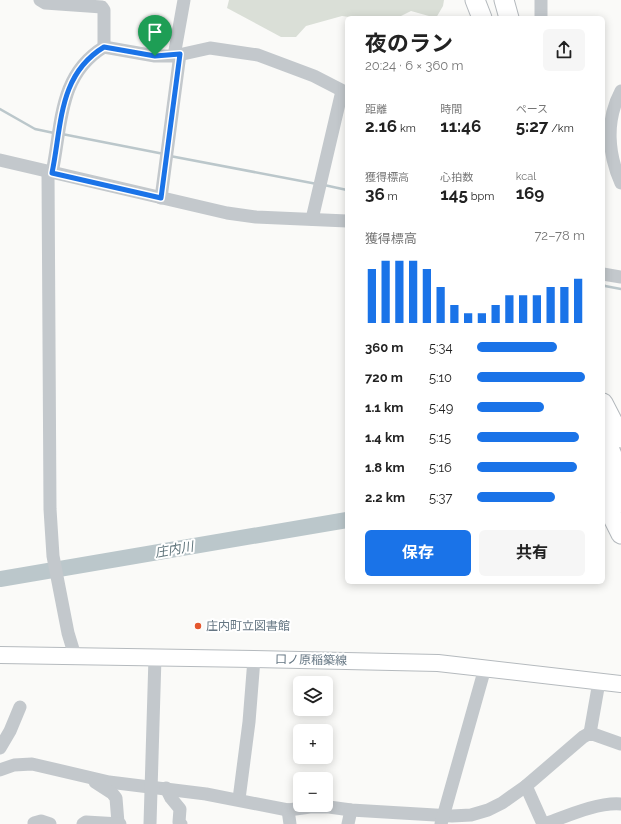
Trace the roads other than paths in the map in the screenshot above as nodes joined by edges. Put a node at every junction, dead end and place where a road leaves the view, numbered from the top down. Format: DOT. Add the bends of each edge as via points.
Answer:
graph roads {
  1 [pos="40,0"];
  2 [pos="184,0"];
  3 [pos="475,0"];
  4 [pos="488,0"];
  5 [pos="504,0"];
  6 [pos="481,16"];
  7 [pos="494,16"];
  8 [pos="508,16"];
  9 [pos="104,47"];
  10 [pos="177,55"];
  11 [pos="344,92"];
  12 [pos="621,92"];
  13 [pos="0,160"];
  14 [pos="50,172"];
  15 [pos="621,183"];
  16 [pos="161,198"];
  17 [pos="312,219"];
  18 [pos="345,221"];
  19 [pos="605,274"];
  20 [pos="621,278"];
  21 [pos="605,407"];
  22 [pos="621,438"];
  23 [pos="605,442"];
  24 [pos="612,472"];
  25 [pos="605,502"];
  26 [pos="621,503"];
  27 [pos="621,534"];
  28 [pos="0,655"];
  29 [pos="75,656"];
  30 [pos="155,657"];
  31 [pos="254,659"];
  32 [pos="485,668"];
  33 [pos="599,682"];
  34 [pos="621,684"];
  35 [pos="20,707"];
  36 [pos="590,733"];
  37 [pos="621,744"];
  38 [pos="0,748"];
  39 [pos="0,770"];
  40 [pos="92,779"];
  41 [pos="526,786"];
  42 [pos="152,787"];
  43 [pos="166,788"];
  44 [pos="239,799"];
  45 [pos="621,804"];
  46 [pos="288,810"];
  47 [pos="351,810"];
  48 [pos="442,820"];
  49 [pos="34,823"];
  50 [pos="50,824"];
  51 [pos="83,824"];
  52 [pos="119,824"];
  53 [pos="150,824"];
  54 [pos="181,824"];
  55 [pos="290,824"];
  56 [pos="348,824"];
  57 [pos="544,824"];
  1 -- 9 [label="street" via="45,3 102,7"];
  2 -- 10 [label="street"];
  3 -- 6 [label="highway"];
  4 -- 7 [label="highway"];
  5 -- 8 [label="highway"];
  9 -- 10 [label="street" via="155,56"];
  9 -- 14 [label="street" via="85,61 71,83 62,110"];
  10 -- 11 [label="street" via="210,48 258,55 314,76"];
  10 -- 16 [label="street"];
  11 -- 17 [label="street"];
  12 -- 15 [label="street" via="613,111 610,148 613,165"];
  13 -- 14 [label="street"];
  14 -- 16 [label="street"];
  14 -- 29 [label="street" via="50,501 53,556"];
  16 -- 17 [label="street" via="227,213"];
  17 -- 18 [label="street"];
  19 -- 20 [label="street"];
  21 -- 22 [label="highway"];
  23 -- 24 [label="highway"];
  24 -- 26 [label="highway"];
  25 -- 27 [label="highway"];
  28 -- 29 [label="main road, 口ノ原稲築線"];
  29 -- 30 [label="main road, 口ノ原稲築線"];
  30 -- 31 [label="main road, 口ノ原稲築線"];
  30 -- 42 [label="street"];
  31 -- 32 [label="main road, 口ノ原稲築線" via="438,663"];
  31 -- 44 [label="street"];
  32 -- 33 [label="main road, 口ノ原稲築線"];
  32 -- 48 [label="street"];
  33 -- 34 [label="main road, 口ノ原稲築線"];
  33 -- 36 [label="street"];
  35 -- 38 [label="street"];
  36 -- 37 [label="street"];
  36 -- 41 [label="street"];
  39 -- 40 [label="street" via="14,765 32,764"];
  40 -- 42 [label="street"];
  40 -- 52 [label="street" via="116,798"];
  41 -- 48 [label="street" via="488,810"];
  41 -- 57 [label="street"];
  42 -- 43 [label="street"];
  42 -- 53 [label="street"];
  43 -- 44 [label="street"];
  43 -- 54 [label="street" via="180,808"];
  44 -- 46 [label="street"];
  45 -- 57 [label="street" via="582,811"];
  46 -- 47 [label="street" via="329,807"];
  46 -- 55 [label="street"];
  47 -- 48 [label="street"];
  47 -- 56 [label="street"];
  49 -- 50 [label="street" via="41,821"];
  51 -- 52 [label="street"];
}
